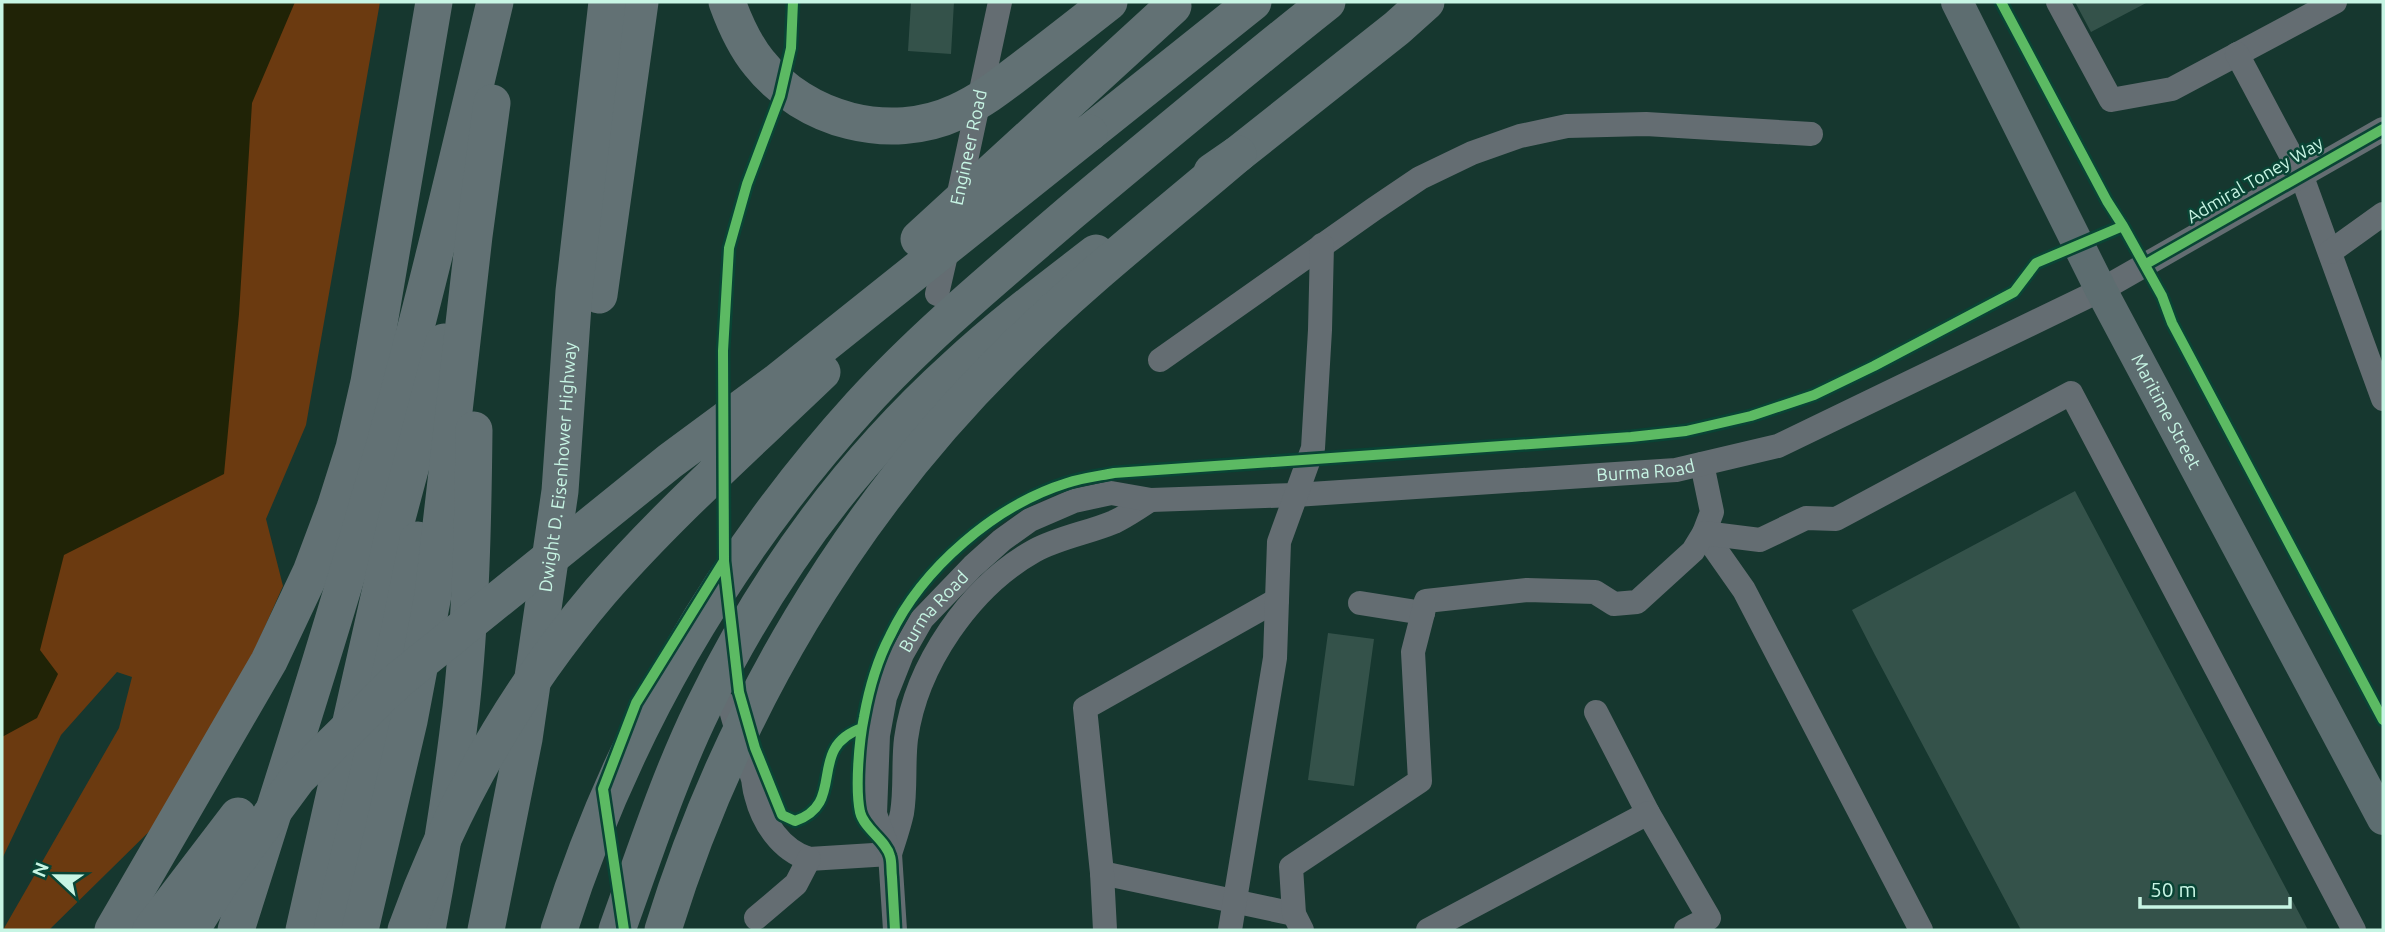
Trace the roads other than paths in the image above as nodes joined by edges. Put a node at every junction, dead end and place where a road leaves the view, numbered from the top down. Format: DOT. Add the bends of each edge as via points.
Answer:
graph roads {
  1 [pos="495,2"];
  2 [pos="507,2"];
  3 [pos="607,2"];
  4 [pos="640,2"];
  5 [pos="727,2"];
  6 [pos="1000,2"];
  7 [pos="1109,2"];
  8 [pos="1177,2"];
  9 [pos="1253,2"];
  10 [pos="1327,2"];
  11 [pos="1426,2"];
  12 [pos="1957,2"];
  13 [pos="2058,2"];
  14 [pos="2335,2"];
  15 [pos="431,19"];
  16 [pos="2237,54"];
  17 [pos="2383,128"];
  18 [pos="1088,133"];
  19 [pos="1811,134"];
  20 [pos="1238,154"];
  21 [pos="2301,174"];
  22 [pos="478,202"];
  23 [pos="2383,214"];
  24 [pos="1322,245"];
  25 [pos="2330,252"];
  26 [pos="2101,290"];
  27 [pos="937,294"];
  28 [pos="1160,360"];
  29 [pos="2383,398"];
  30 [pos="670,461"];
  31 [pos="1702,464"];
  32 [pos="560,491"];
  33 [pos="1295,495"];
  34 [pos="1704,533"];
  35 [pos="1277,600"];
  36 [pos="1360,603"];
  37 [pos="1423,612"];
  38 [pos="730,706"];
  39 [pos="1595,712"];
  40 [pos="298,778"];
  41 [pos="1648,813"];
  42 [pos="2383,819"];
  43 [pos="890,854"];
  44 [pos="809,859"];
  45 [pos="1102,873"];
  46 [pos="1236,901"];
  47 [pos="756,918"];
  48 [pos="1298,922"];
  49 [pos="1712,924"];
  50 [pos="236,925"];
  51 [pos="113,930"];
  52 [pos="151,930"];
  53 [pos="191,930"];
  54 [pos="304,930"];
  55 [pos="332,930"];
  56 [pos="360,930"];
  57 [pos="406,930"];
  58 [pos="427,930"];
  59 [pos="486,930"];
  60 [pos="559,930"];
  61 [pos="617,930"];
  62 [pos="663,930"];
  63 [pos="895,930"];
  64 [pos="1105,930"];
  65 [pos="1230,930"];
  66 [pos="1428,930"];
  67 [pos="1686,930"];
  68 [pos="1921,930"];
  69 [pos="2354,930"];
  1 -- 50 [label="highway" via="382,455"];
  2 -- 22 [label="highway"];
  3 -- 32 [label="highway, Dwight D. Eisenhower Highway" via="575,291"];
  4 -- 32 [label="highway" via="599,292"];
  5 -- 7 [label="highway, bridge" via="749,50 785,90 836,117 895,126 935,120 970,106"];
  6 -- 27 [label="street, Engineer Road"];
  8 -- 30 [label="highway, bridge"];
  9 -- 18 [label="highway"];
  10 -- 60 [label="highway" via="957,310 863,403 805,470 751,540 659,690 607,800"];
  11 -- 20 [label="highway"];
  12 -- 26 [label="main road, Maritime Street"];
  13 -- 16 [label="street" via="2111,100 2172,89"];
  14 -- 16 [label="street"];
  15 -- 51 [label="highway" via="369,382 331,519 269,661"];
  16 -- 21 [label="street"];
  17 -- 21 [label="street, Admiral Toney Way"];
  18 -- 30 [label="highway, bridge" via="777,382"];
  18 -- 57 [label="highway, bridge" via="832,363 600,593 541,667 489,749 442,841"];
  19 -- 24 [label="street" via="1646,124 1567,126 1520,136 1420,178"];
  20 -- 61 [label="highway, bridge" via="1121,234 989,338 893,429 837,494 763,599 706,701"];
  20 -- 62 [label="highway, bridge" via="1012,351 951,415 869,516 808,607 755,702 700,822"];
  21 -- 25 [label="street"];
  21 -- 26 [label="street, Admiral Toney Way"];
  22 -- 54 [label="highway" via="396,522"];
  22 -- 55 [label="highway" via="404,612"];
  22 -- 56 [label="highway" via="433,595"];
  22 -- 58 [label="highway" via="469,597 461,706"];
  23 -- 25 [label="street"];
  24 -- 28 [label="street"];
  24 -- 33 [label="street" via="1313,448"];
  25 -- 29 [label="street"];
  26 -- 31 [label="street, Burma Road" via="1778,446"];
  26 -- 42 [label="main road, Maritime Street"];
  30 -- 40 [label="highway, bridge" via="396,682"];
  31 -- 33 [label="street, Burma Road" via="1676,470"];
  31 -- 34 [label="street" via="1712,512"];
  32 -- 59 [label="highway, Dwight D. Eisenhower Highway" via="524,739"];
  33 -- 35 [label="street" via="1279,542"];
  33 -- 43 [label="street, Burma Road" via="1151,500 1114,522 1035,550 1008,568 973,600 925,673 906,739 902,813"];
  34 -- 37 [label="street" via="1693,551 1637,602 1614,604 1595,592 1527,590 1426,601"];
  34 -- 68 [label="street" via="1744,590"];
  34 -- 69 [label="street" via="1760,540 1806,518 1836,519 2071,393"];
  35 -- 45 [label="street" via="1085,708"];
  35 -- 46 [label="street" via="1275,658"];
  36 -- 37 [label="street"];
  37 -- 48 [label="street" via="1412,653 1420,781 1291,867"];
  38 -- 44 [label="street" via="768,825 786,846"];
  39 -- 41 [label="street"];
  40 -- 52 [label="highway, bridge" via="241,813"];
  40 -- 53 [label="highway, bridge" via="220,881"];
  41 -- 49 [label="street"];
  41 -- 66 [label="street"];
  43 -- 44 [label="street"];
  43 -- 63 [label="street, Burma Road"];
  44 -- 47 [label="street" via="796,884"];
  45 -- 46 [label="street"];
  45 -- 64 [label="street"];
  46 -- 48 [label="street"];
  46 -- 65 [label="street"];
  49 -- 67 [label="street"];
}
